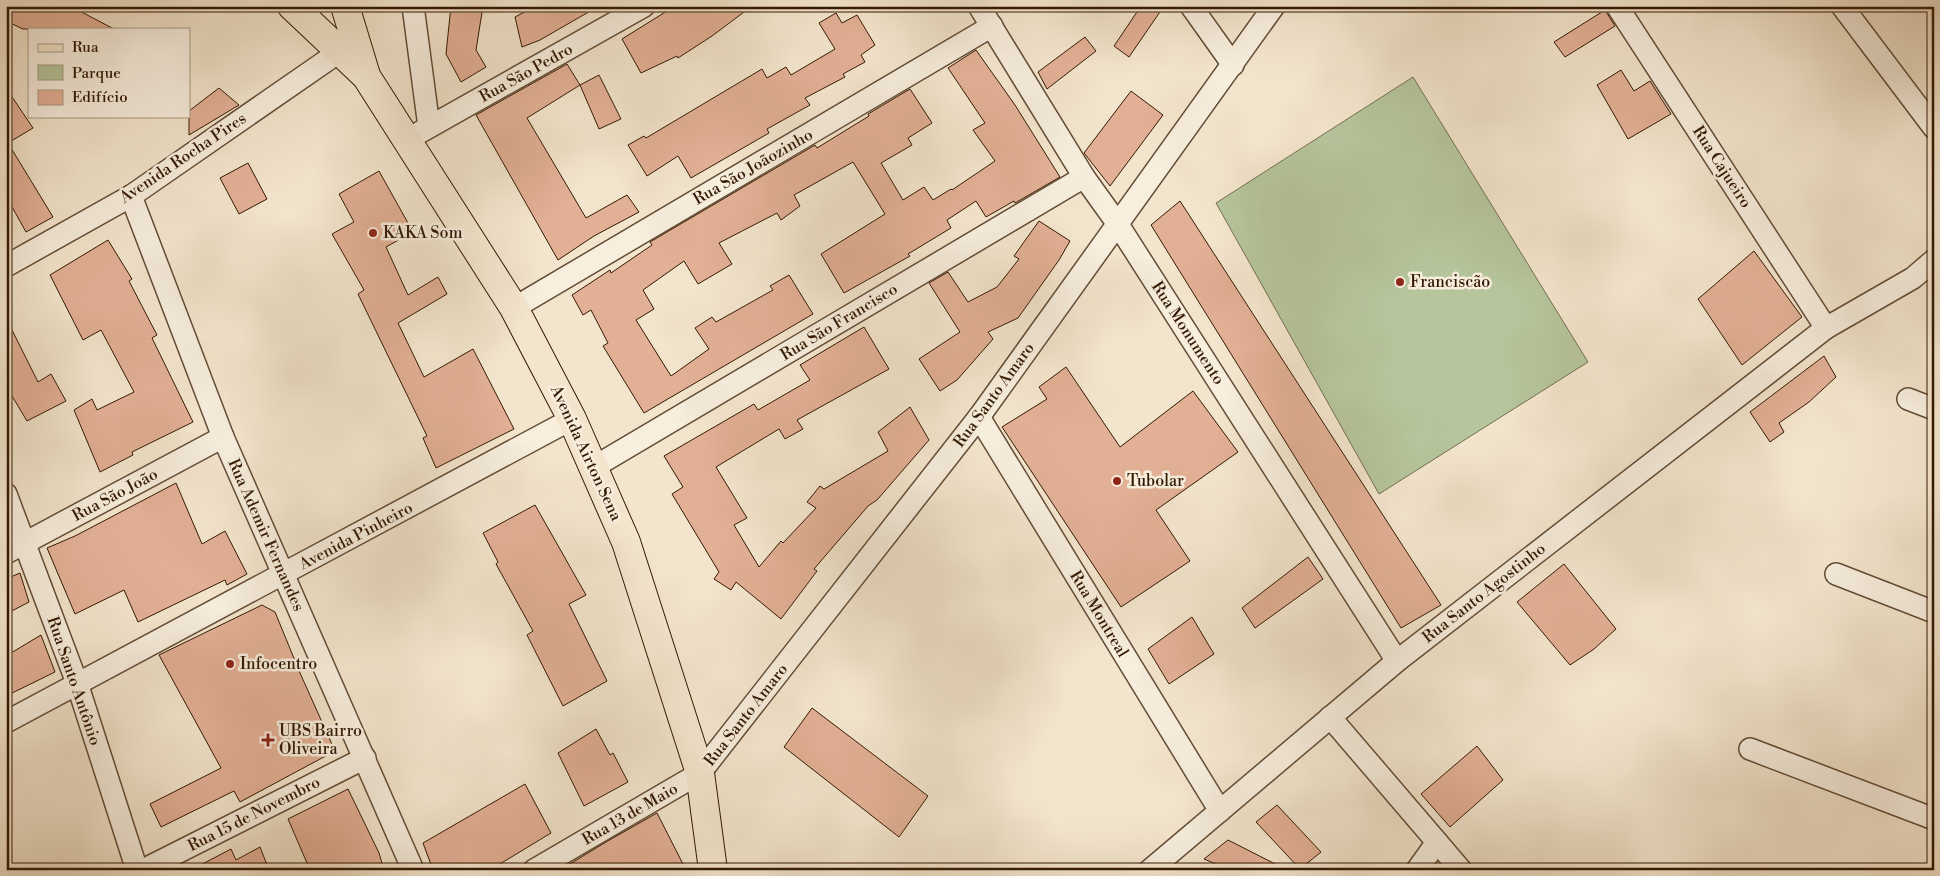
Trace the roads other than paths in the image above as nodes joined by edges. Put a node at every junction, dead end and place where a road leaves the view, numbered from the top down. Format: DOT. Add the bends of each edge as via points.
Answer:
graph roads {
  1 [pos="292,6"];
  2 [pos="345,6"];
  3 [pos="413,6"];
  4 [pos="644,6"];
  5 [pos="979,6"];
  6 [pos="1191,6"];
  7 [pos="1274,6"];
  8 [pos="1618,6"];
  9 [pos="1845,8"];
  10 [pos="992,26"];
  11 [pos="348,46"];
  12 [pos="1234,65"];
  13 [pos="1934,128"];
  14 [pos="418,133"];
  15 [pos="1084,177"];
  16 [pos="130,196"];
  17 [pos="1117,223"];
  18 [pos="1934,260"];
  19 [pos="6,266"];
  20 [pos="514,308"];
  21 [pos="1826,328"];
  22 [pos="1908,399"];
  23 [pos="1934,409"];
  24 [pos="979,418"];
  25 [pos="572,419"];
  26 [pos="223,437"];
  27 [pos="594,467"];
  28 [pos="6,494"];
  29 [pos="25,543"];
  30 [pos="6,553"];
  31 [pos="1836,574"];
  32 [pos="283,575"];
  33 [pos="1934,612"];
  34 [pos="1397,660"];
  35 [pos="77,683"];
  36 [pos="1330,717"];
  37 [pos="6,722"];
  38 [pos="1750,749"];
  39 [pos="365,758"];
  40 [pos="700,773"];
  41 [pos="1220,811"];
  42 [pos="1934,819"];
  43 [pos="1437,842"];
  44 [pos="137,870"];
  45 [pos="144,870"];
  46 [pos="413,870"];
  47 [pos="534,870"];
  48 [pos="713,870"];
  49 [pos="1150,870"];
  50 [pos="1418,870"];
  51 [pos="1461,870"];
  1 -- 11 [label="main road, Avenida Airton Sena"];
  2 -- 11 [label="main road"];
  3 -- 14 [label="street, Avenida Airton Sena"];
  4 -- 14 [label="street, Rua São Pedro"];
  5 -- 10 [label="street, Rua Monumento"];
  6 -- 12 [label="street"];
  7 -- 12 [label="street, Rua Santo Amaro"];
  8 -- 21 [label="street, Rua Cajueiro"];
  9 -- 13 [label="street"];
  10 -- 15 [label="street, Rua Monumento"];
  10 -- 20 [label="street, Rua São Joãozinho"];
  11 -- 14 [label="main road, Avenida Airton Sena" via="366,76"];
  11 -- 16 [label="street, Avenida Rocha Pires"];
  12 -- 17 [label="street, Rua Santo Amaro"];
  14 -- 20 [label="main road, Avenida Airton Sena"];
  15 -- 17 [label="street, Rua Monumento"];
  15 -- 27 [label="street, Rua São Francisco"];
  16 -- 19 [label="street, Avenida Rocha Pires"];
  16 -- 26 [label="street, Rua Ademir Fernandes"];
  17 -- 24 [label="street, Rua Santo Amaro"];
  17 -- 34 [label="street, Rua Monumento"];
  18 -- 21 [label="street, Rua Santo Agostinho" via="1913,278"];
  20 -- 25 [label="main road, Avenida Airton Sena"];
  21 -- 34 [label="street, Rua Santo Agostinho"];
  22 -- 23 [label="street"];
  24 -- 40 [label="street, Rua Santo Amaro"];
  24 -- 41 [label="street, Rua Montreal"];
  25 -- 27 [label="main road, Avenida Airton Sena"];
  25 -- 32 [label="street, Avenida Pinheiro"];
  26 -- 29 [label="street, Rua São João"];
  26 -- 32 [label="street, Rua Ademir Fernandes"];
  27 -- 40 [label="main road, Avenida Airton Sena" via="626,542"];
  28 -- 29 [label="street, Rua Santo Antônio"];
  29 -- 30 [label="street, Rua São João"];
  29 -- 35 [label="street, Rua Santo Antônio"];
  31 -- 33 [label="street"];
  32 -- 35 [label="street, Avenida Pinheiro"];
  32 -- 39 [label="street, Rua Ademir Fernandes"];
  34 -- 36 [label="street, Rua Santo Agostinho"];
  35 -- 37 [label="street, Avenida Pinheiro"];
  35 -- 44 [label="street, Rua Santo Antônio"];
  36 -- 41 [label="street, Rua Santo Agostinho"];
  36 -- 43 [label="street"];
  38 -- 42 [label="street"];
  39 -- 45 [label="street, Rua 15 de Novembro"];
  39 -- 46 [label="street, Rua Ademir Fernandes"];
  40 -- 47 [label="street, Rua 13 de Maio"];
  40 -- 48 [label="main road, Avenida Airton Sena"];
  41 -- 49 [label="street, Rua Santo Agostinho"];
  43 -- 50 [label="street"];
  43 -- 51 [label="street"];
}
